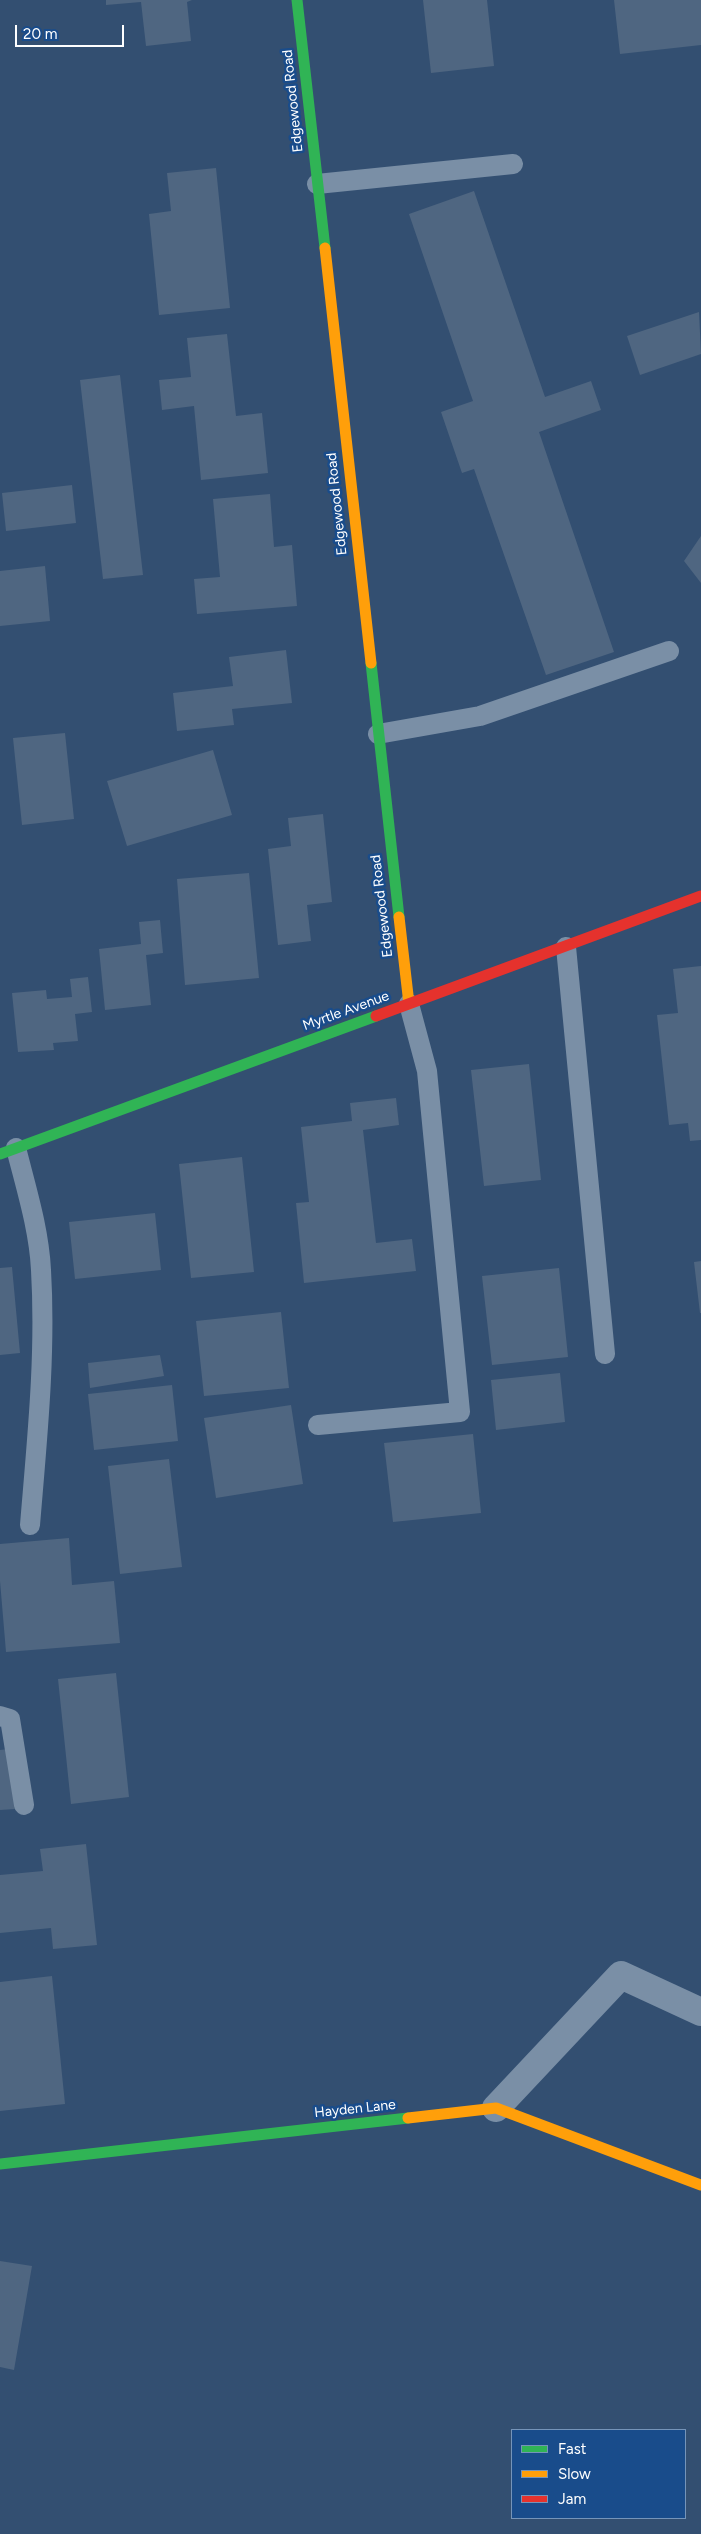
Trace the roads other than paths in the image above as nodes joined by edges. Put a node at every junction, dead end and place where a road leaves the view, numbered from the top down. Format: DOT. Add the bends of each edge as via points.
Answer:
graph roads {
  1 [pos="297,0"];
  2 [pos="513,164"];
  3 [pos="317,184"];
  4 [pos="669,651"];
  5 [pos="378,734"];
  6 [pos="701,896"];
  7 [pos="566,947"];
  8 [pos="409,1004"];
  9 [pos="8,1151"];
  10 [pos="605,1354"];
  11 [pos="318,1426"];
  12 [pos="30,1525"];
  13 [pos="0,1716"];
  14 [pos="24,1805"];
  15 [pos="701,2012"];
  16 [pos="496,2108"];
  17 [pos="0,2164"];
  18 [pos="701,2185"];
  1 -- 3 [label="street, Edgewood Road"];
  2 -- 3 [label="lane"];
  3 -- 5 [label="street, Edgewood Road"];
  4 -- 5 [label="lane" via="480,716"];
  5 -- 8 [label="street, Edgewood Road"];
  6 -- 7 [label="street, Myrtle Avenue"];
  7 -- 8 [label="street, Myrtle Avenue"];
  7 -- 10 [label="lane"];
  8 -- 9 [label="street, Myrtle Avenue"];
  8 -- 11 [label="lane" via="427,1071 460,1412"];
  9 -- 12 [label="lane" via="31,1206 41,1269 41,1386"];
  13 -- 14 [label="lane" via="10,1719"];
  15 -- 16 [label="street" via="621,1975"];
  16 -- 17 [label="street, Hayden Lane"];
  16 -- 18 [label="street, Hayden Lane"];
}
